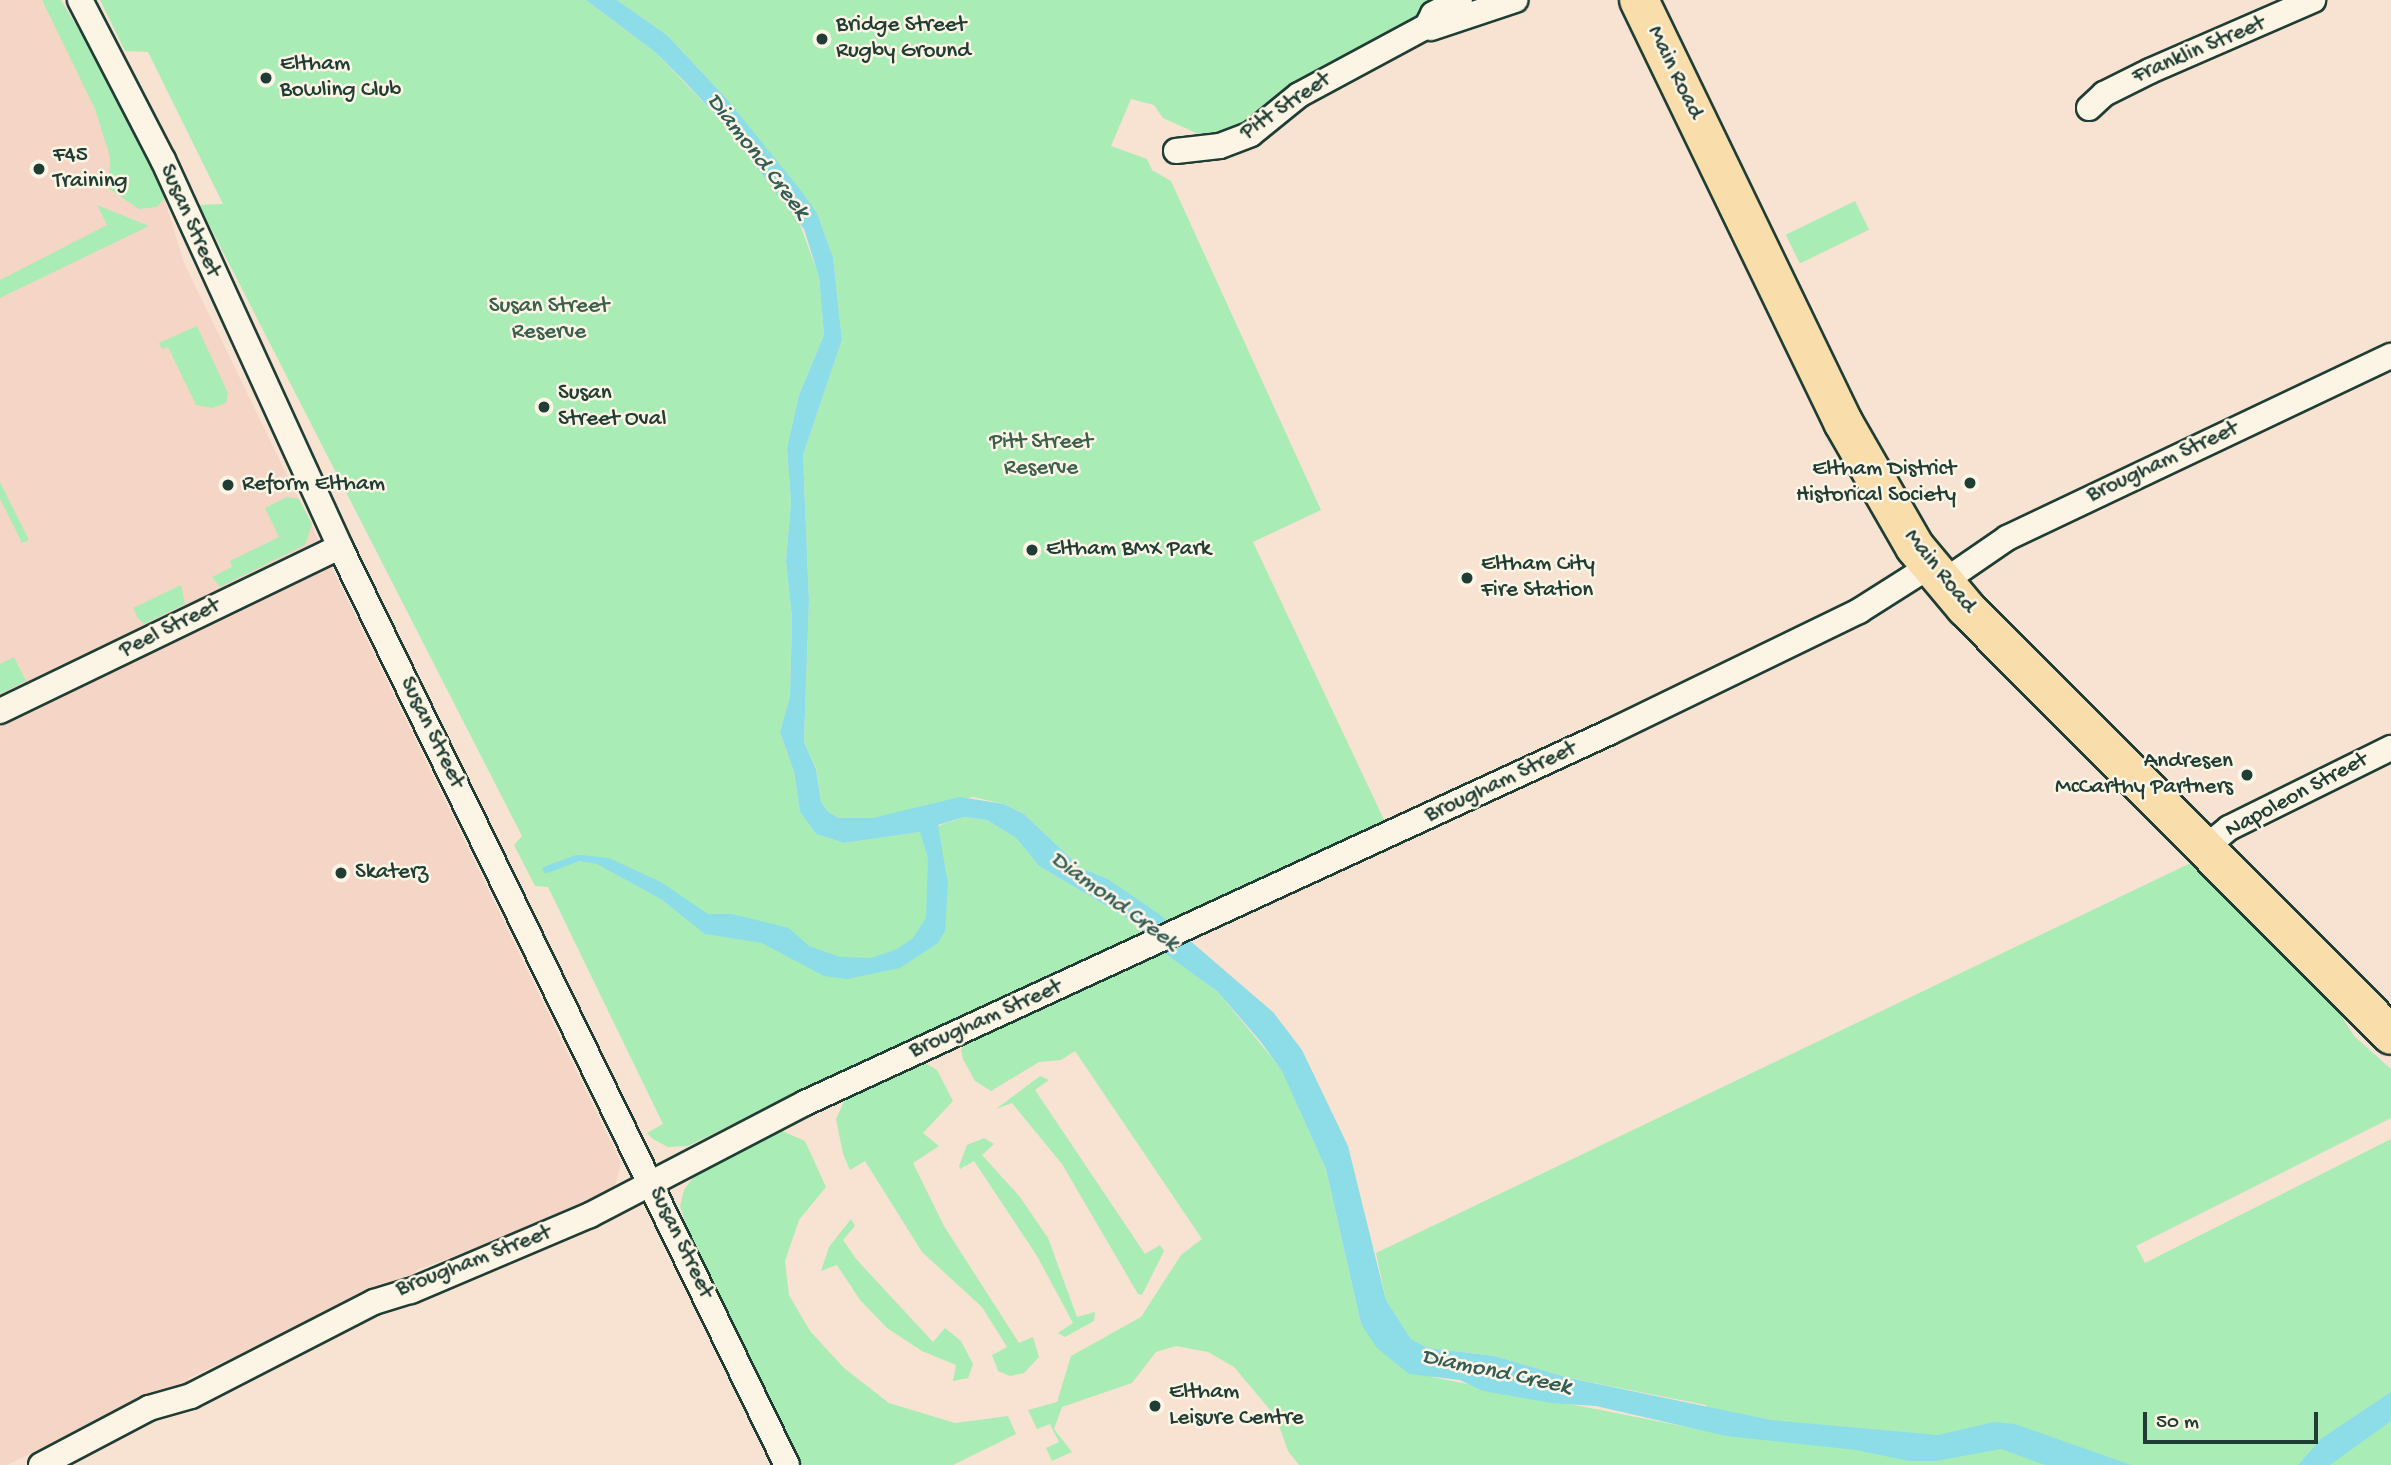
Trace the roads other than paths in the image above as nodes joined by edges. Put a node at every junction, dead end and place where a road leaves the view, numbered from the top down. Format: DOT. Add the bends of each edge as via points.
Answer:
graph roads {
  1 [pos="80,0"];
  2 [pos="1460,0"];
  3 [pos="1515,0"];
  4 [pos="1639,0"];
  5 [pos="2313,0"];
  6 [pos="1427,26"];
  7 [pos="2089,108"];
  8 [pos="1176,151"];
  9 [pos="2391,356"];
  10 [pos="340,547"];
  11 [pos="1936,574"];
  12 [pos="0,712"];
  13 [pos="2391,748"];
  14 [pos="2205,848"];
  15 [pos="2391,1035"];
  16 [pos="652,1183"];
  17 [pos="41,1465"];
  18 [pos="787,1465"];
  1 -- 10 [label="street, Susan Street" via="168,171"];
  2 -- 6 [label="street, Pitt Street" via="1433,14"];
  3 -- 6 [label="street, Pitt Street" via="1438,28"];
  4 -- 11 [label="main road, Main Road" via="1843,422 1888,505"];
  5 -- 7 [label="street, Franklin Street" via="2150,71 2104,94"];
  6 -- 8 [label="street, Pitt Street" via="1317,84 1251,134 1220,146"];
  9 -- 11 [label="street, Brougham Street"];
  10 -- 12 [label="street, Peel Street"];
  10 -- 16 [label="street, Susan Street"];
  11 -- 14 [label="main road, Main Road"];
  11 -- 16 [label="street, Brougham Street" via="1272,891 780,1115"];
  13 -- 14 [label="street, Napoleon Street" via="2229,828"];
  14 -- 15 [label="main road, Main Road"];
  16 -- 17 [label="street, Brougham Street" via="530,1242 380,1298 191,1396 149,1408"];
  16 -- 18 [label="street, Susan Street"];
}
